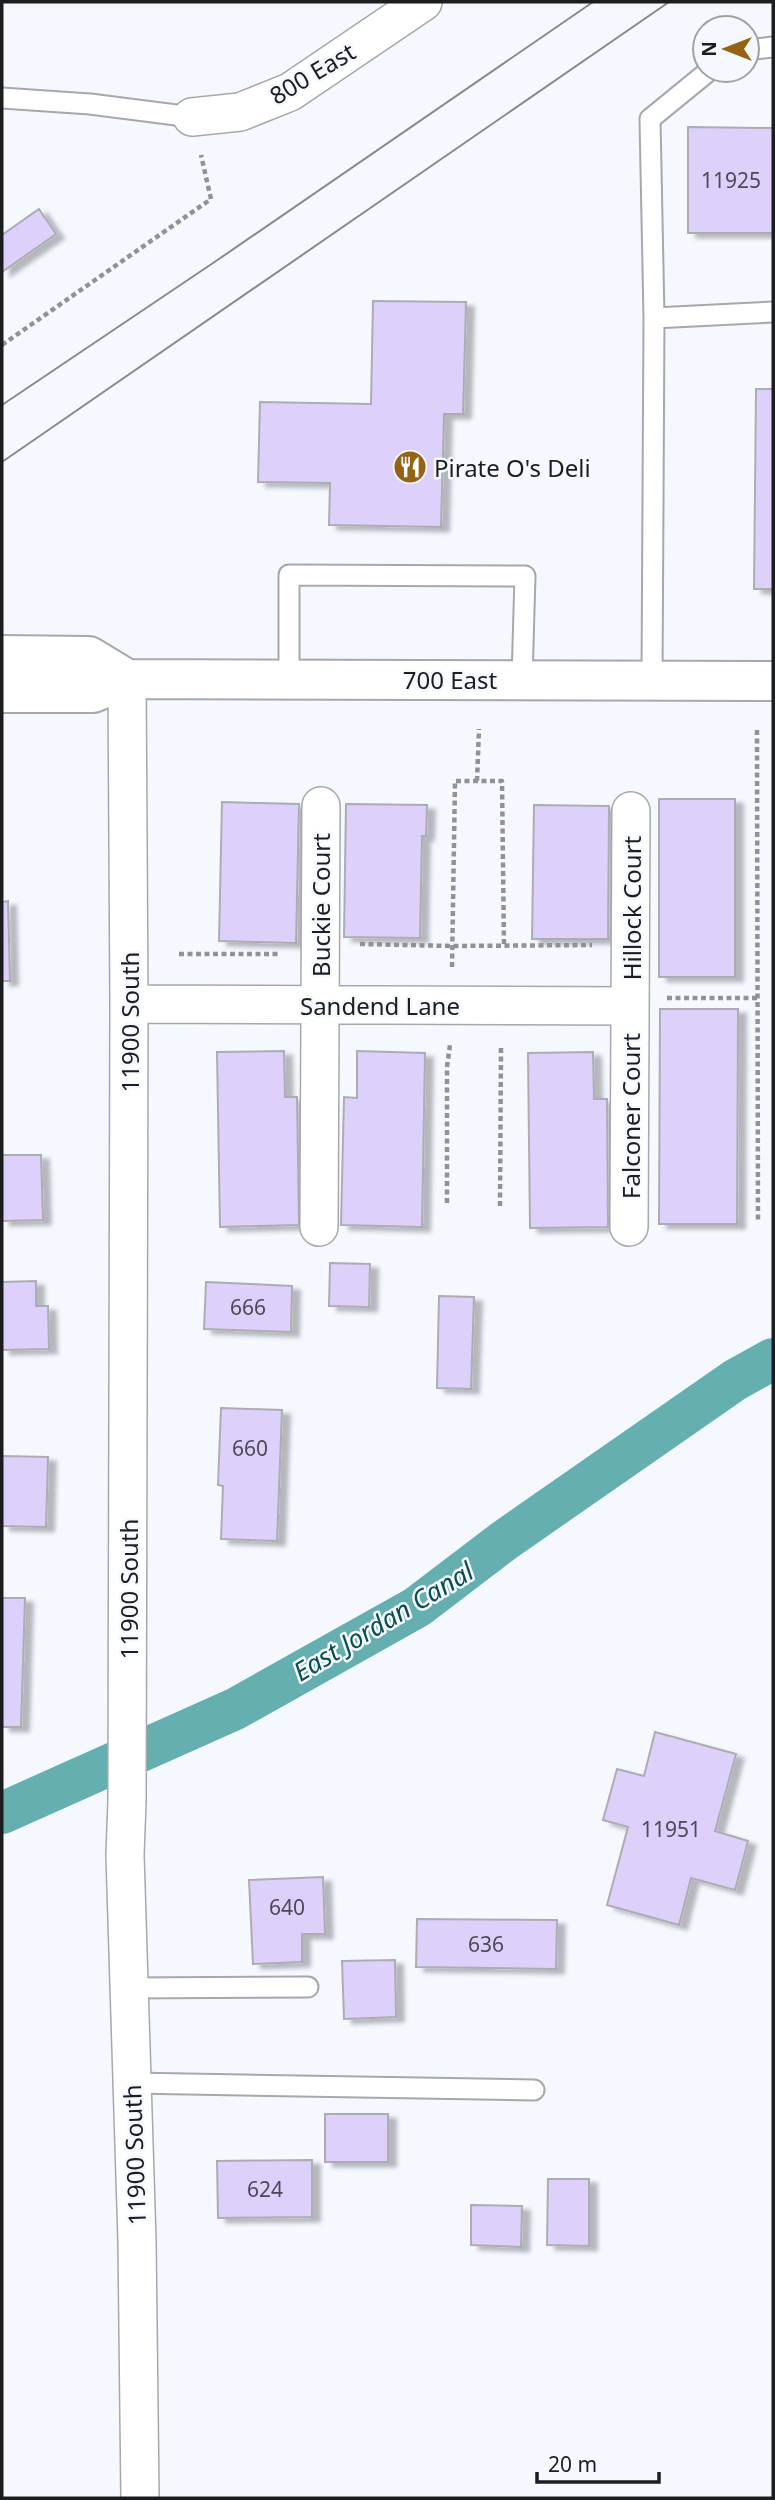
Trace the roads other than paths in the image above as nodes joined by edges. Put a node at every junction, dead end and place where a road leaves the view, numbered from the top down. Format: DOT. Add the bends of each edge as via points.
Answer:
graph roads {
  1 [pos="423,2"];
  2 [pos="693,84"];
  3 [pos="2,97"];
  4 [pos="192,117"];
  5 [pos="773,312"];
  6 [pos="654,318"];
  7 [pos="2,655"];
  8 [pos="289,678"];
  9 [pos="127,679"];
  10 [pos="522,680"];
  11 [pos="652,681"];
  12 [pos="773,681"];
  13 [pos="2,693"];
  14 [pos="321,806"];
  15 [pos="631,811"];
  16 [pos="645,1002"];
  17 [pos="129,1004"];
  18 [pos="320,1005"];
  19 [pos="319,1227"];
  20 [pos="629,1227"];
  21 [pos="308,1987"];
  22 [pos="128,1988"];
  23 [pos="131,2083"];
  24 [pos="534,2090"];
  25 [pos="140,2498"];
  1 -- 4 [label="street, 800 East" via="290,92 240,112"];
  2 -- 6 [label="lane" via="650,119"];
  3 -- 4 [label="lane"];
  5 -- 6 [label="lane"];
  6 -- 11 [label="lane"];
  7 -- 9 [label="main road" via="89,656"];
  8 -- 9 [label="main road, 700 East"];
  8 -- 10 [label="main road, 700 East"];
  8 -- 10 [label="lane" via="289,575 525,576"];
  9 -- 13 [label="main road, 700 East" via="93,693"];
  9 -- 17 [label="street, 11900 South"];
  10 -- 11 [label="main road, 700 East"];
  11 -- 12 [label="main road, 700 East"];
  14 -- 18 [label="street, Buckie Court"];
  15 -- 16 [label="street, Hillock Court"];
  16 -- 18 [label="street, Sandend Lane"];
  16 -- 20 [label="street, Falconer Court"];
  17 -- 18 [label="street, Sandend Lane"];
  17 -- 22 [label="street, 11900 South"];
  18 -- 19 [label="street, Buckie Court"];
  21 -- 22 [label="lane"];
  22 -- 23 [label="street, 11900 South"];
  23 -- 24 [label="lane"];
  23 -- 25 [label="street, 11900 South"];
}
